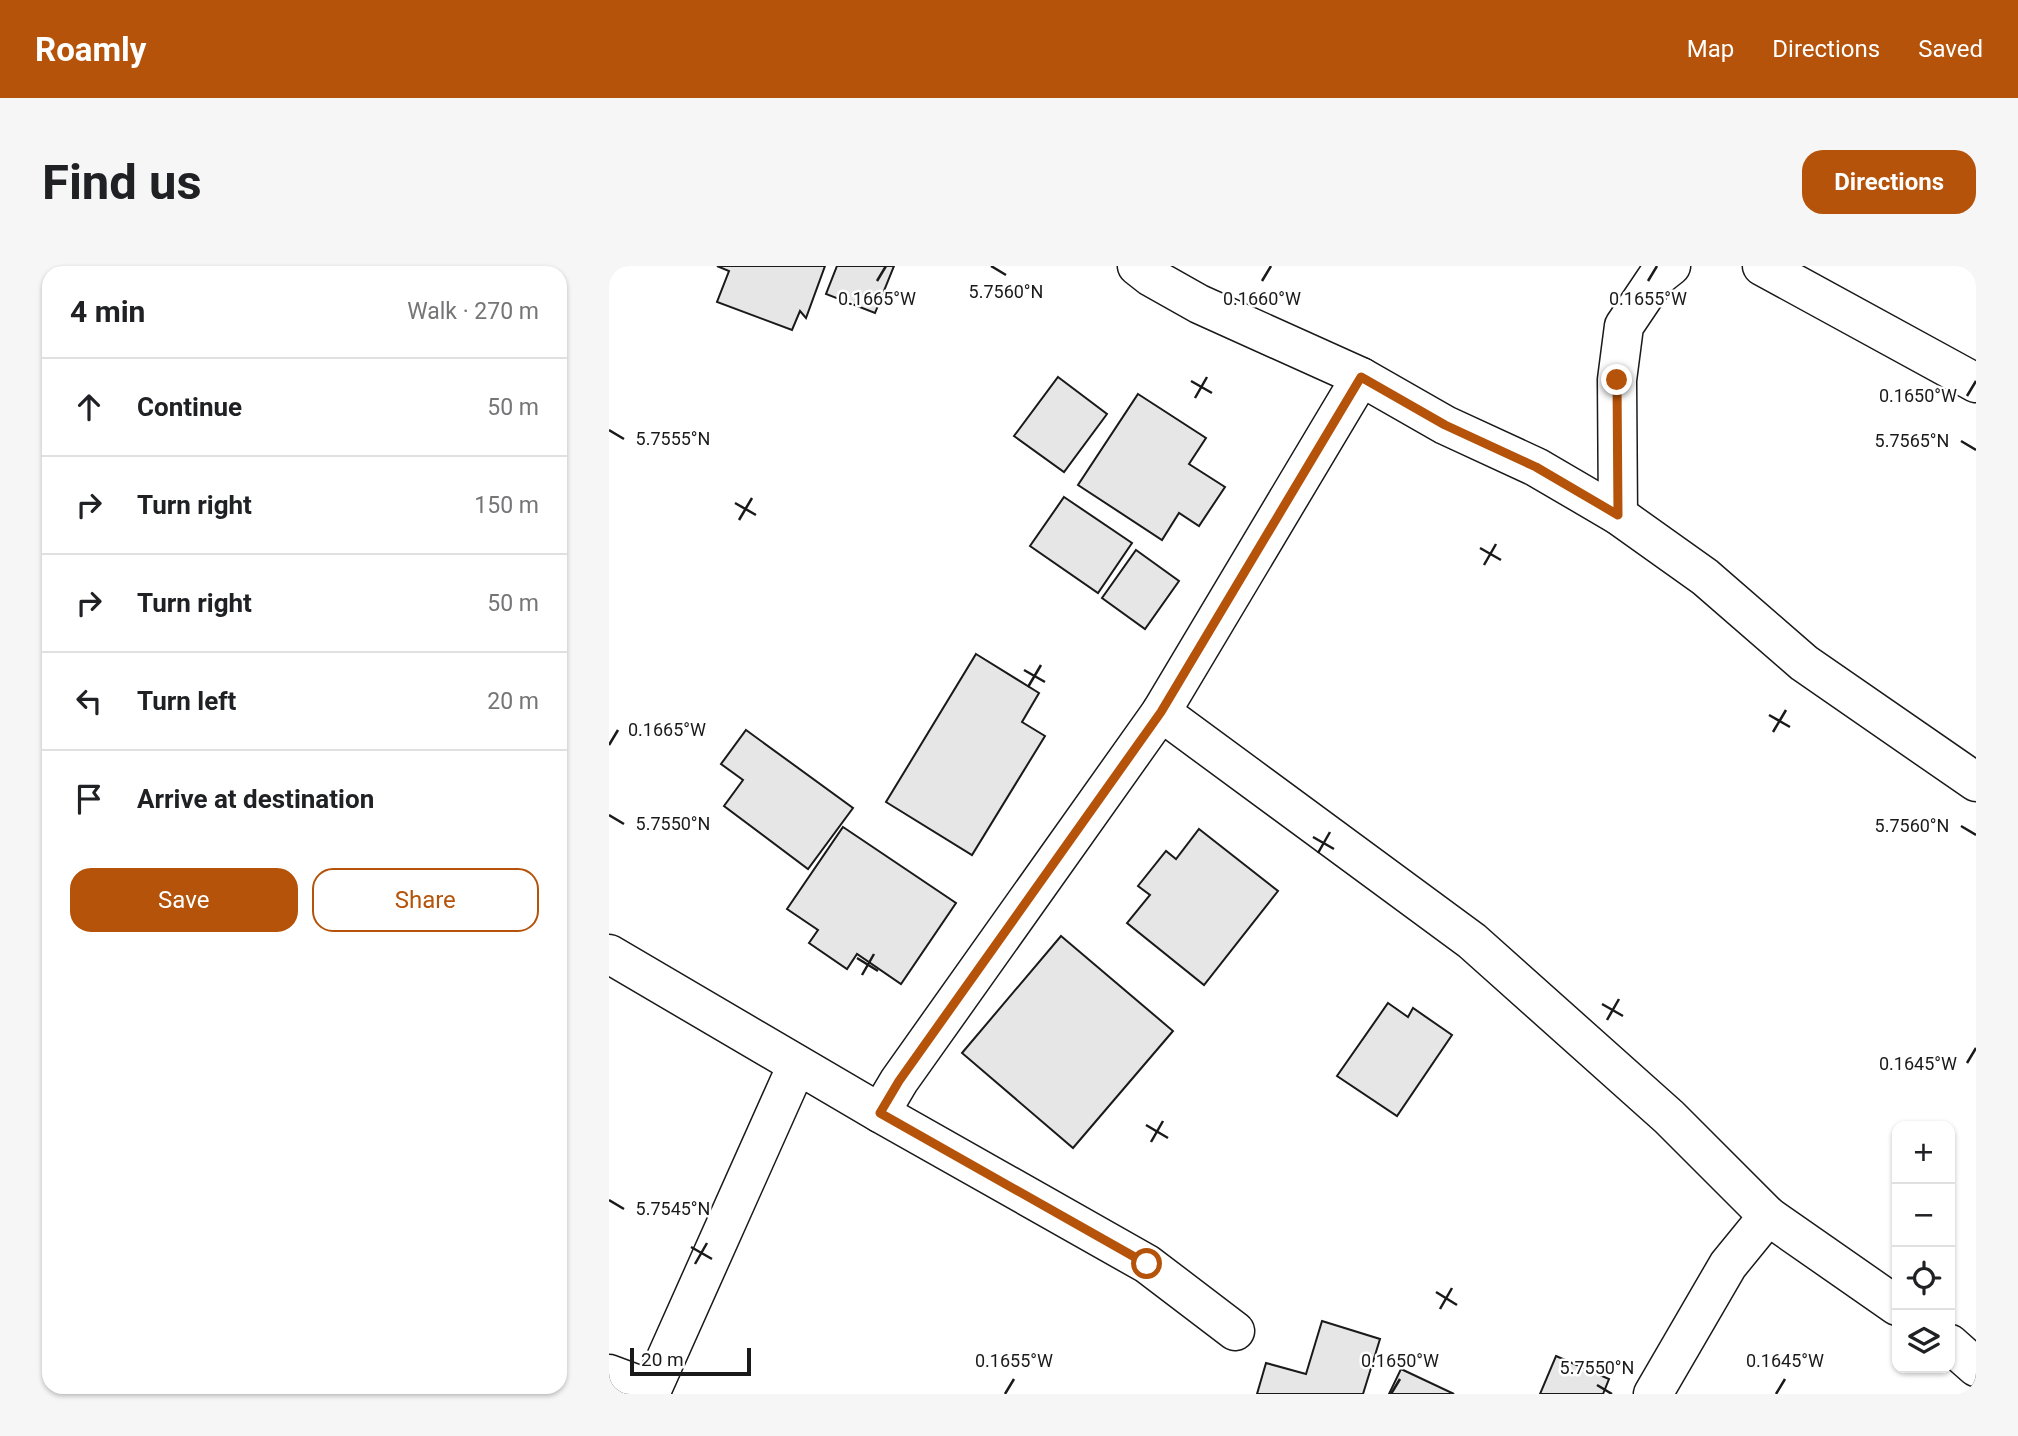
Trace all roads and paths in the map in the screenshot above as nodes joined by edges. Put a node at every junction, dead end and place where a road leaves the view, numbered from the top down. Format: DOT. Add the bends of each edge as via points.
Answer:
graph roads {
  1 [pos="1137,266"];
  2 [pos="1671,266"];
  3 [pos="1762,266"];
  4 [pos="1361,377"];
  5 [pos="1976,383"];
  6 [pos="1618,515"];
  7 [pos="1161,712"];
  8 [pos="1976,782"];
  9 [pos="609,954"];
  10 [pos="797,1065"];
  11 [pos="880,1113"];
  12 [pos="1768,1216"];
  13 [pos="1892,1303"];
  14 [pos="1235,1331"];
  15 [pos="1955,1348"];
  16 [pos="1976,1367"];
  17 [pos="609,1374"];
  18 [pos="651,1392"];
  19 [pos="1653,1394"];
  1 -- 4 [label="street" via="1199,304"];
  2 -- 6 [label="street" via="1657,277 1624,326 1617,380"];
  3 -- 5 [label="street"];
  4 -- 6 [label="street"];
  4 -- 7 [label="street"];
  6 -- 8 [label="street" via="1706,577 1804,663"];
  7 -- 11 [label="street"];
  7 -- 12 [label="street" via="1472,941 1669,1117"];
  9 -- 10 [label="street"];
  10 -- 11 [label="street"];
  10 -- 18 [label="street"];
  11 -- 14 [label="street" via="1147,1264"];
  12 -- 13 [label="street"];
  12 -- 19 [label="street" via="1728,1265"];
  15 -- 16 [label="street"];
  17 -- 18 [label="street"];
}
